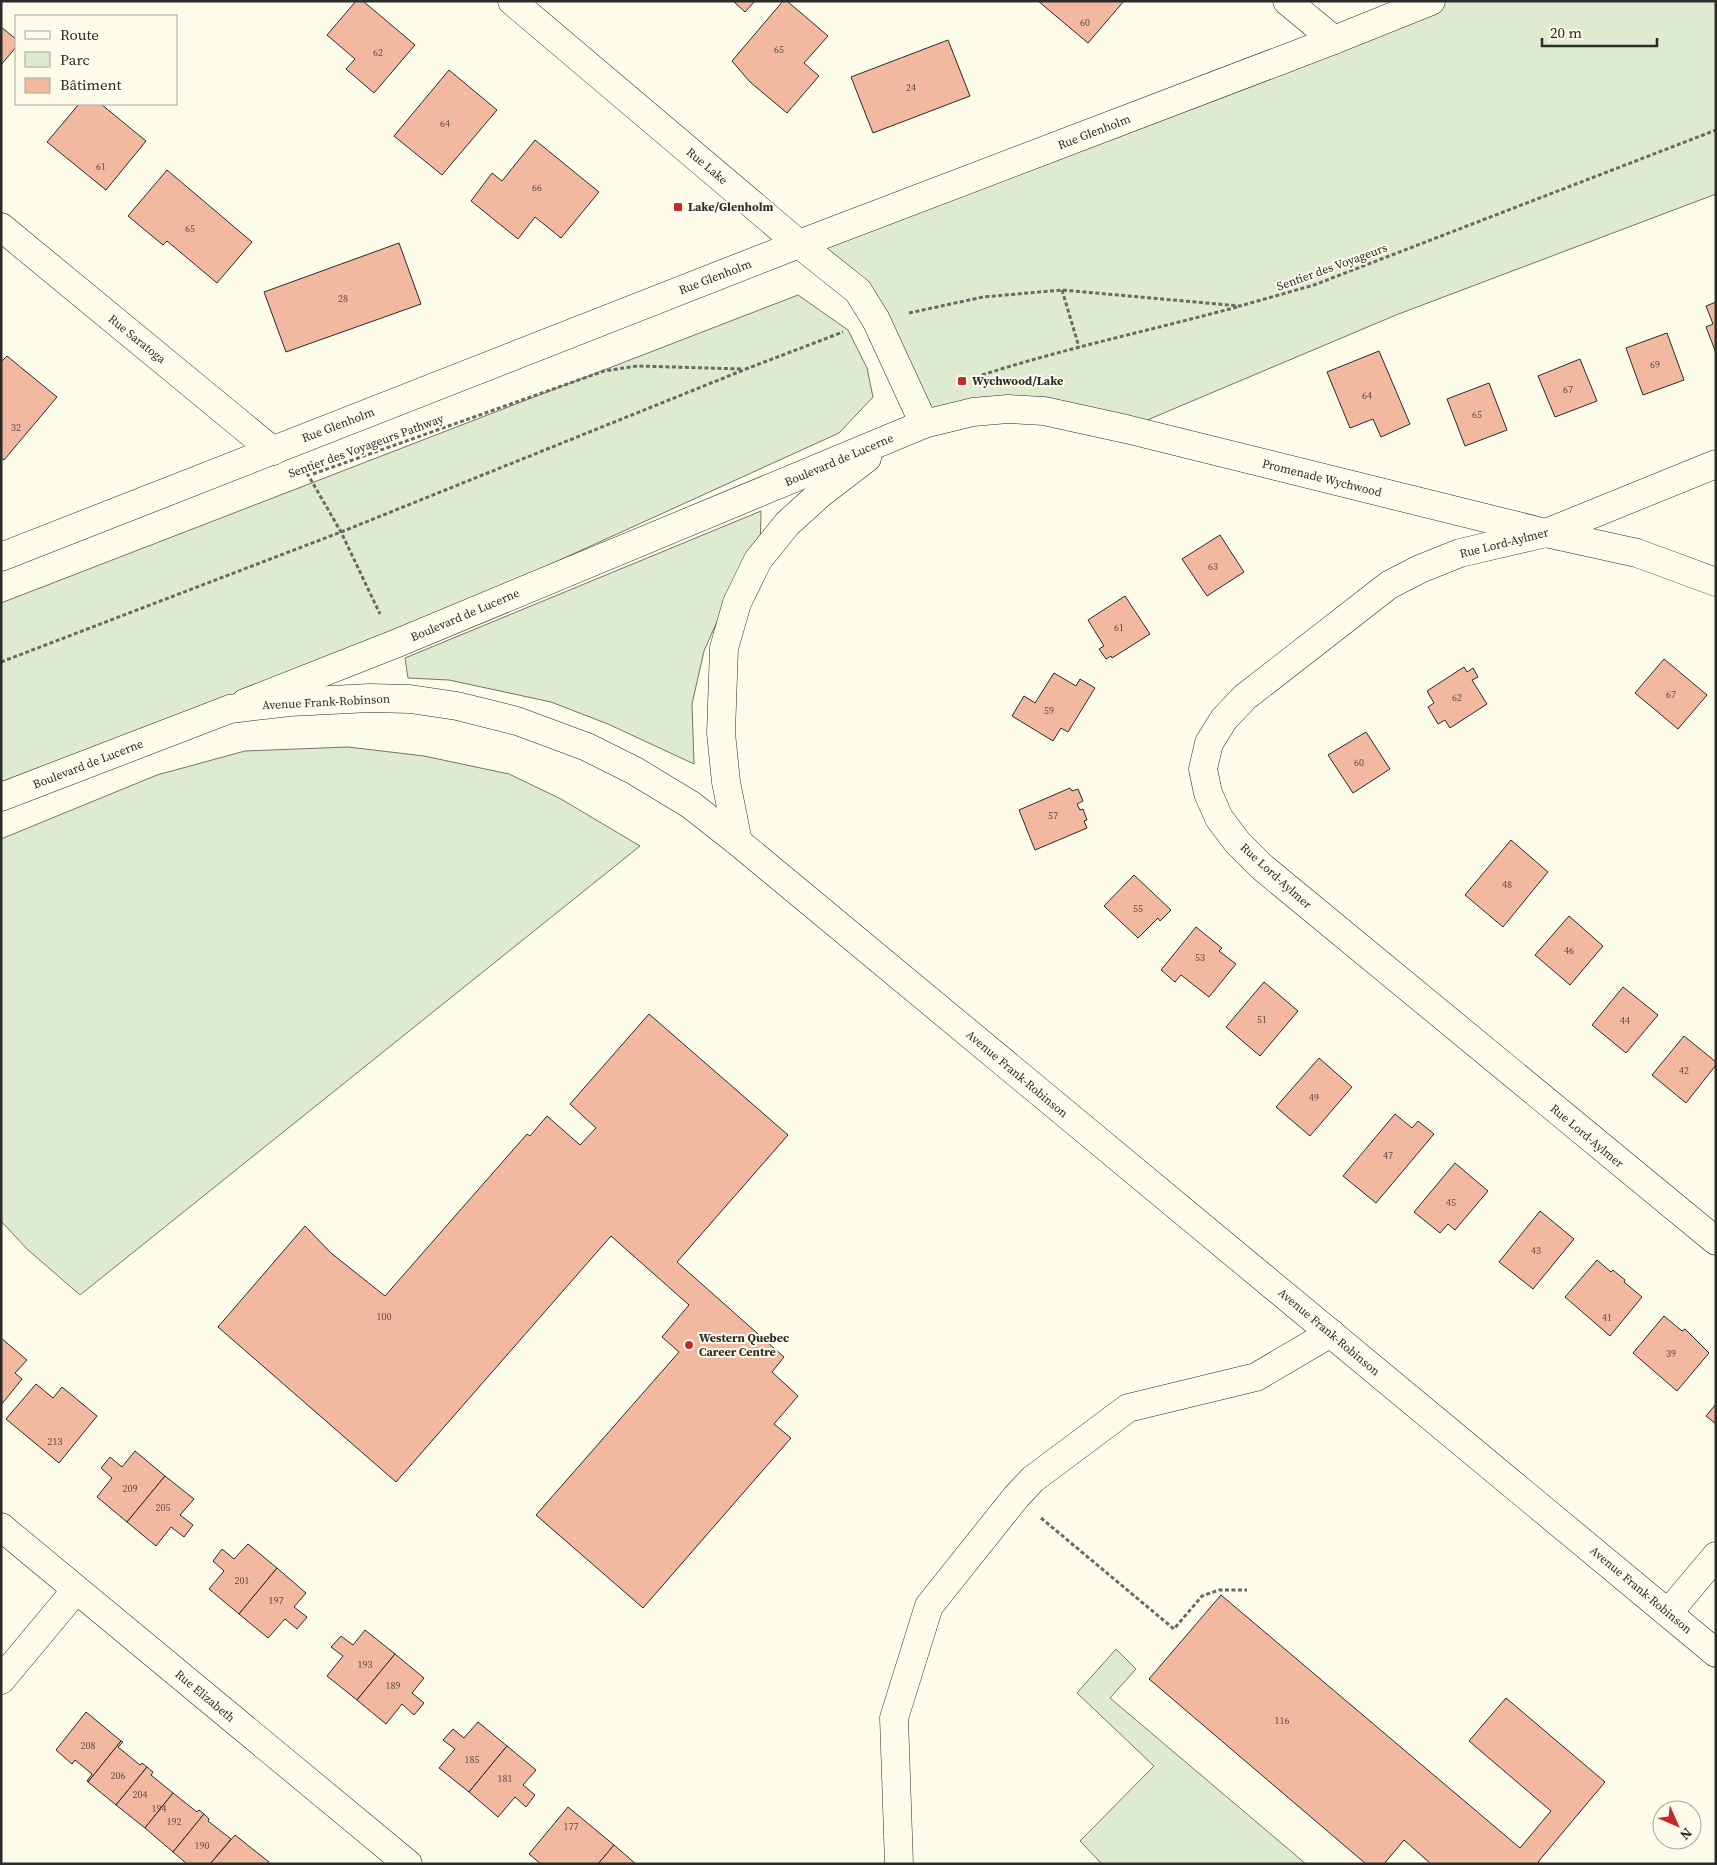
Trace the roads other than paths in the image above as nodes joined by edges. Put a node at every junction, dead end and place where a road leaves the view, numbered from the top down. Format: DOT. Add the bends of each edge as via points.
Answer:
graph roads {
  1 [pos="512,1"];
  2 [pos="1287,1"];
  3 [pos="1432,1"];
  4 [pos="1334,40"];
  5 [pos="1,228"];
  6 [pos="799,244"];
  7 [pos="924,424"];
  8 [pos="282,447"];
  9 [pos="1716,464"];
  10 [pos="1546,534"];
  11 [pos="1,557"];
  12 [pos="1716,582"];
  13 [pos="230,709"];
  14 [pos="1,797"];
  15 [pos="738,842"];
  16 [pos="1716,1241"];
  17 [pos="1331,1334"];
  18 [pos="1,1527"];
  19 [pos="1716,1556"];
  20 [pos="76,1590"];
  21 [pos="1668,1613"];
  22 [pos="1716,1652"];
  23 [pos="1,1680"];
  24 [pos="408,1864"];
  25 [pos="899,1864"];
  1 -- 6 [label="street, Rue Lake"];
  2 -- 4 [label="street"];
  3 -- 4 [label="street, Rue Glenholm"];
  4 -- 6 [label="street, Rue Glenholm"];
  5 -- 8 [label="street, Rue Saratoga"];
  6 -- 7 [label="street, Rue Lake" via="858,291 876,320"];
  6 -- 8 [label="street, Rue Glenholm"];
  7 -- 10 [label="street, Promenade Wychwood" via="974,412 1008,409 1044,411"];
  7 -- 13 [label="street, Boulevard de Lucerne"];
  7 -- 15 [label="street" via="866,458 788,524 758,560 737,603 724,648 721,733 726,782"];
  8 -- 11 [label="street, Rue Glenholm"];
  9 -- 10 [label="street, Rue Lord-Aylmer"];
  10 -- 12 [label="street, Promenade Wychwood" via="1637,553"];
  10 -- 16 [label="street, Rue Lord-Aylmer" via="1460,553 1389,585 1245,697 1224,719 1209,743 1203,769 1208,793 1219,818 1262,867"];
  13 -- 14 [label="street, Boulevard de Lucerne"];
  13 -- 15 [label="street, Avenue Frank-Robinson" via="290,702 410,699 457,706 517,721 587,747 635,770 692,805"];
  15 -- 17 [label="street, Avenue Frank-Robinson"];
  17 -- 21 [label="street, Avenue Frank-Robinson"];
  17 -- 25 [label="street" via="1256,1378 1128,1408 1033,1479 1016,1497 929,1606 894,1718"];
  18 -- 20 [label="street, Rue Elizabeth"];
  19 -- 21 [label="street"];
  20 -- 23 [label="street"];
  20 -- 24 [label="street, Rue Elizabeth"];
  21 -- 22 [label="street, Avenue Frank-Robinson"];
}
